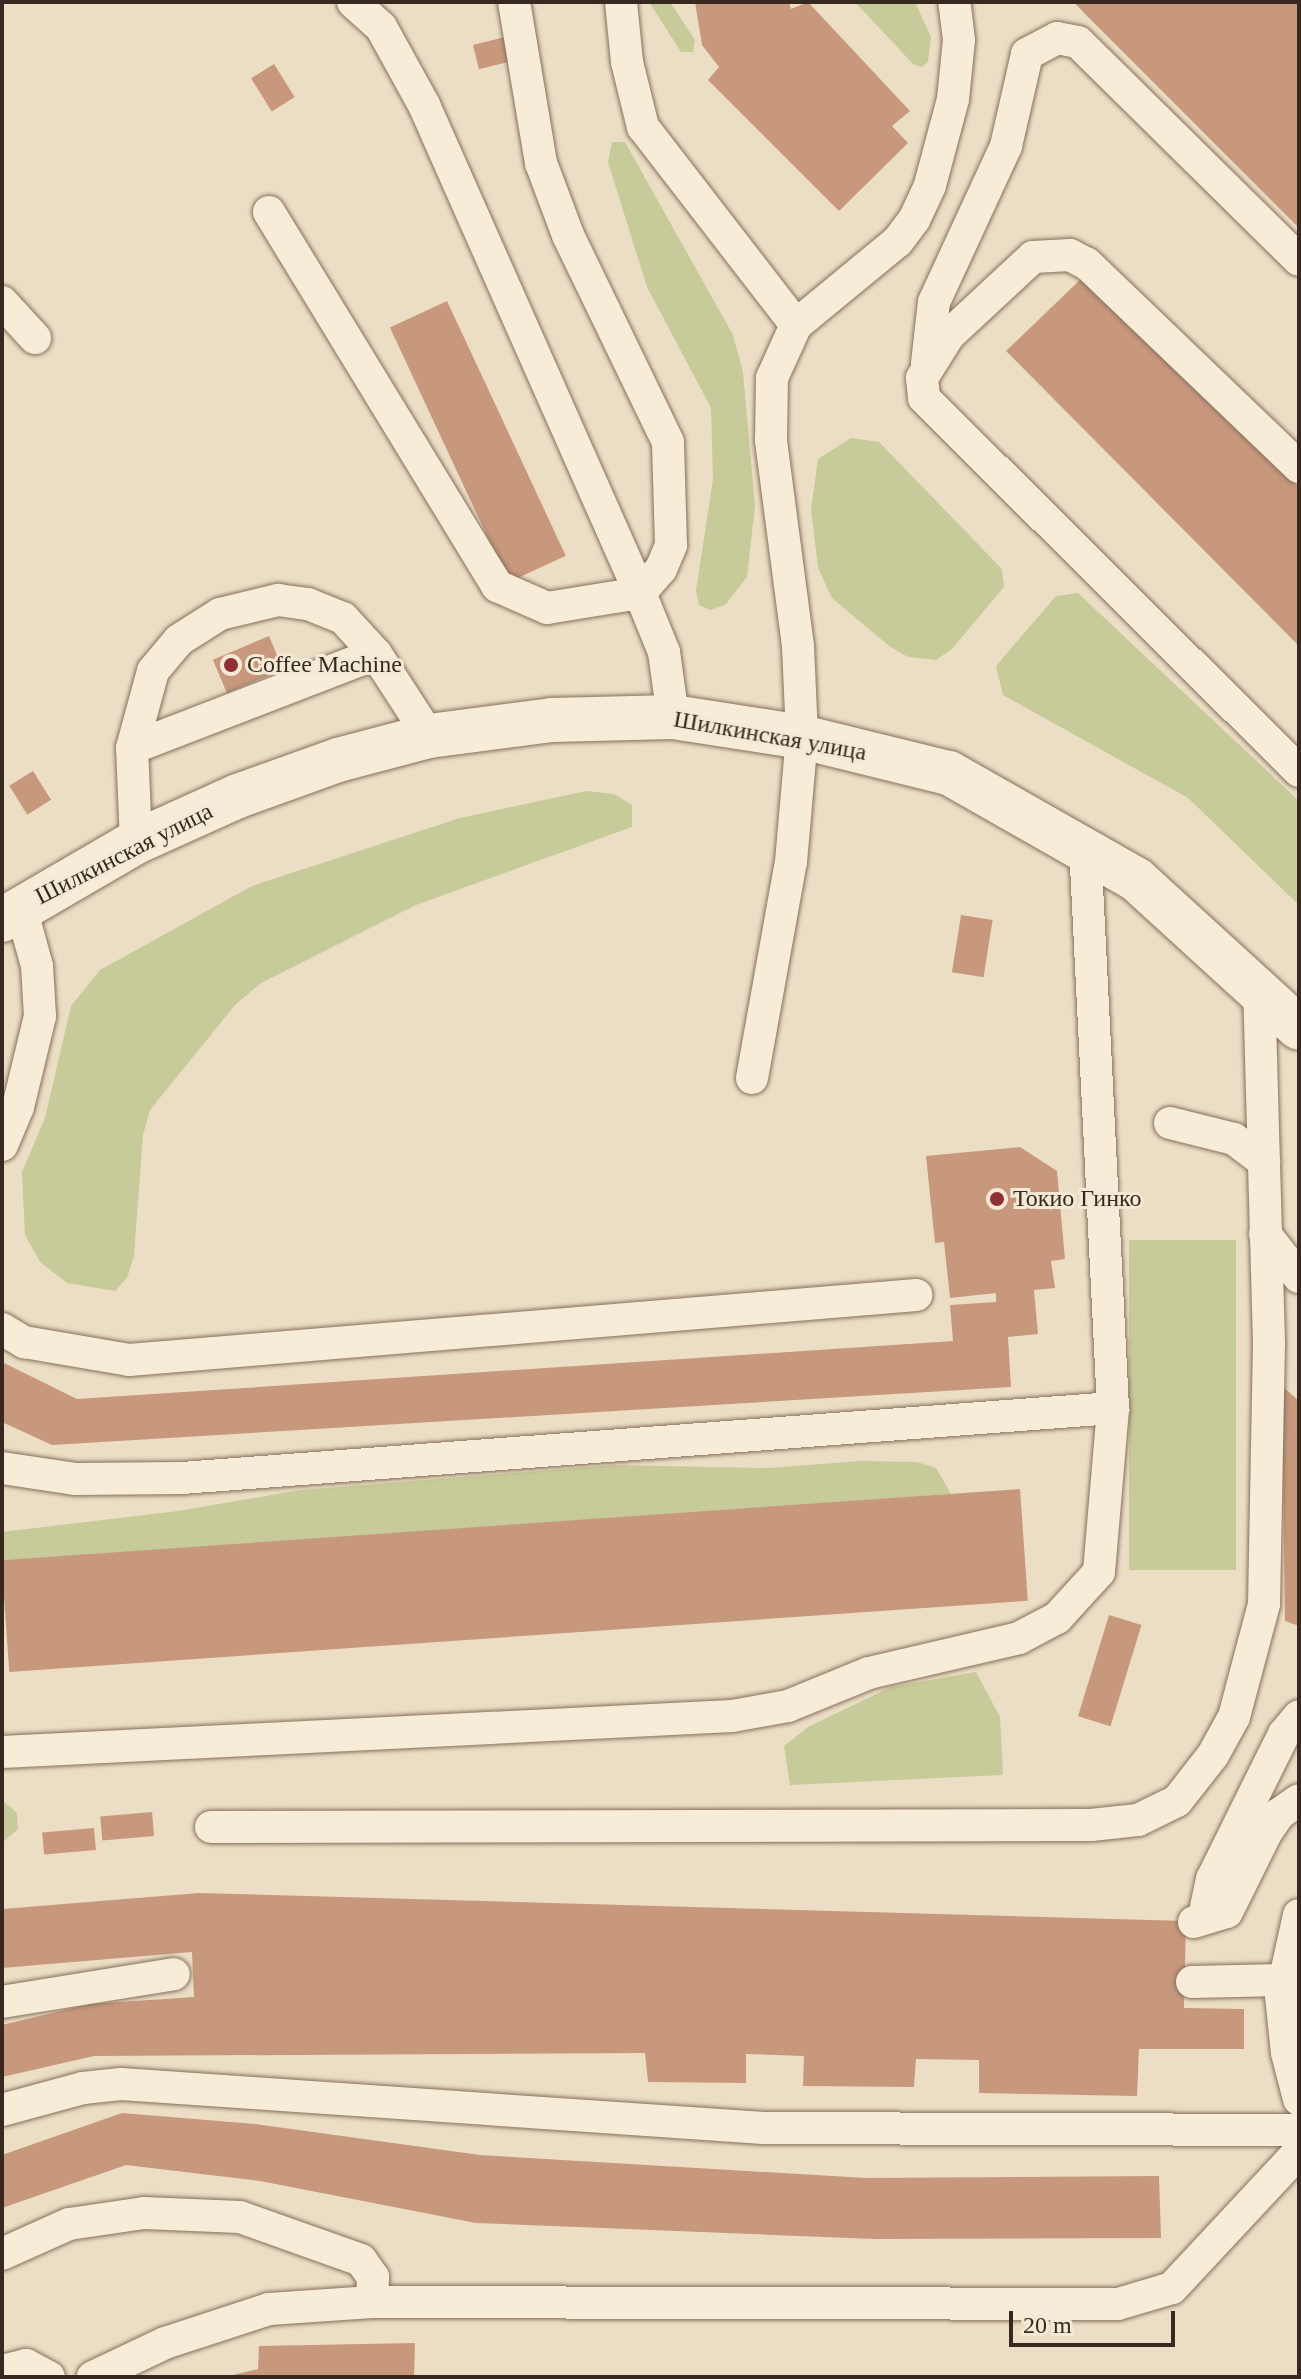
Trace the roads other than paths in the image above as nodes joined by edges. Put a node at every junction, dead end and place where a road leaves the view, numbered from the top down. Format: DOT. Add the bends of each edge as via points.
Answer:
graph roads {
  1 [pos="353,2"];
  2 [pos="514,2"];
  3 [pos="621,2"];
  4 [pos="954,2"];
  5 [pos="382,14"];
  6 [pos="269,212"];
  7 [pos="1299,260"];
  8 [pos="2,302"];
  9 [pos="796,325"];
  10 [pos="35,338"];
  11 [pos="927,363"];
  12 [pos="1299,467"];
  13 [pos="640,593"];
  14 [pos="376,654"];
  15 [pos="673,717"];
  16 [pos="429,736"];
  17 [pos="802,737"];
  18 [pos="132,748"];
  19 [pos="1299,771"];
  20 [pos="136,842"];
  21 [pos="1085,846"];
  22 [pos="12,914"];
  23 [pos="1259,987"];
  24 [pos="1299,1028"];
  25 [pos="752,1078"];
  26 [pos="1170,1123"];
  27 [pos="2,1145"];
  28 [pos="1264,1162"];
  29 [pos="1265,1234"];
  30 [pos="1299,1277"];
  31 [pos="916,1295"];
  32 [pos="2,1329"];
  33 [pos="1113,1408"];
  34 [pos="2,1468"];
  35 [pos="1299,1716"];
  36 [pos="2,1752"];
  37 [pos="1299,1800"];
  38 [pos="211,1827"];
  39 [pos="1299,1915"];
  40 [pos="174,1974"];
  41 [pos="1281,1980"];
  42 [pos="1192,1982"];
  43 [pos="2,2002"];
  44 [pos="1290,2015"];
  45 [pos="1299,2099"];
  46 [pos="2,2110"];
  47 [pos="1299,2130"];
  48 [pos="1299,2152"];
  49 [pos="2,2254"];
  50 [pos="372,2302"];
  51 [pos="2,2371"];
  52 [pos="49,2377"];
  53 [pos="93,2377"];
  1 -- 5 [label="lane"];
  2 -- 13 [label="lane" via="541,163 568,235 668,442 671,545 661,569"];
  3 -- 9 [label="lane" via="634,99 643,127"];
  4 -- 9 [label="lane" via="959,40 953,99 930,185 914,220 898,241"];
  5 -- 13 [label="lane"];
  6 -- 13 [label="lane" via="497,586 547,608"];
  7 -- 11 [label="lane" via="1078,42 1057,38 1027,54 1006,146 934,302"];
  8 -- 10 [label="lane"];
  9 -- 17 [label="lane" via="772,378 771,440 798,646"];
  11 -- 12 [label="lane" via="1033,257 1070,255 1087,264"];
  11 -- 19 [label="lane" via="924,398"];
  13 -- 15 [label="lane" via="664,652"];
  14 -- 16 [label="lane"];
  14 -- 18 [label="lane"];
  14 -- 18 [label="lane" via="343,618 308,604 278,600 220,614 179,640 153,671"];
  15 -- 16 [label="main road, Шилкинская улица" via="552,720"];
  15 -- 17 [label="main road, Шилкинская улица"];
  16 -- 20 [label="main road, Шилкинская улица" via="338,760 238,796"];
  17 -- 21 [label="main road, Шилкинская улица" via="949,773"];
  17 -- 25 [label="lane" via="791,862"];
  18 -- 20 [label="lane"];
  20 -- 22 [label="main road, Шилкинская улица"];
  21 -- 23 [label="main road, Шилкинская улица" via="1137,880"];
  21 -- 33 [label="lane"];
  22 -- 27 [label="lane" via="37,966 40,1016 18,1107"];
  23 -- 24 [label="main road, Шилкинская улица"];
  23 -- 28 [label="lane"];
  26 -- 28 [label="lane" via="1234,1139"];
  28 -- 29 [label="lane"];
  29 -- 30 [label="lane"];
  29 -- 38 [label="lane" via="1269,1343 1264,1604 1234,1717 1177,1801 1138,1820 1091,1825"];
  31 -- 32 [label="lane" via="129,1360 24,1342"];
  33 -- 34 [label="lane" via="182,1478 76,1479"];
  33 -- 36 [label="lane" via="1099,1572 1057,1618 1019,1638 869,1673 788,1706 732,1716"];
  35 -- 37 [label="lane" via="1284,1734 1200,1914 1227,1912 1266,1833 1279,1814"];
  39 -- 41 [label="lane"];
  40 -- 43 [label="lane"];
  41 -- 42 [label="lane"];
  41 -- 44 [label="lane"];
  44 -- 45 [label="lane"];
  46 -- 47 [label="lane" via="83,2088 121,2084 763,2128"];
  48 -- 50 [label="lane" via="1172,2288 1118,2304"];
  49 -- 50 [label="lane" via="69,2224 144,2213 240,2217 361,2260 373,2277"];
  50 -- 53 [label="lane" via="269,2309 165,2343"];
  51 -- 52 [label="lane" via="26,2365"];
}
